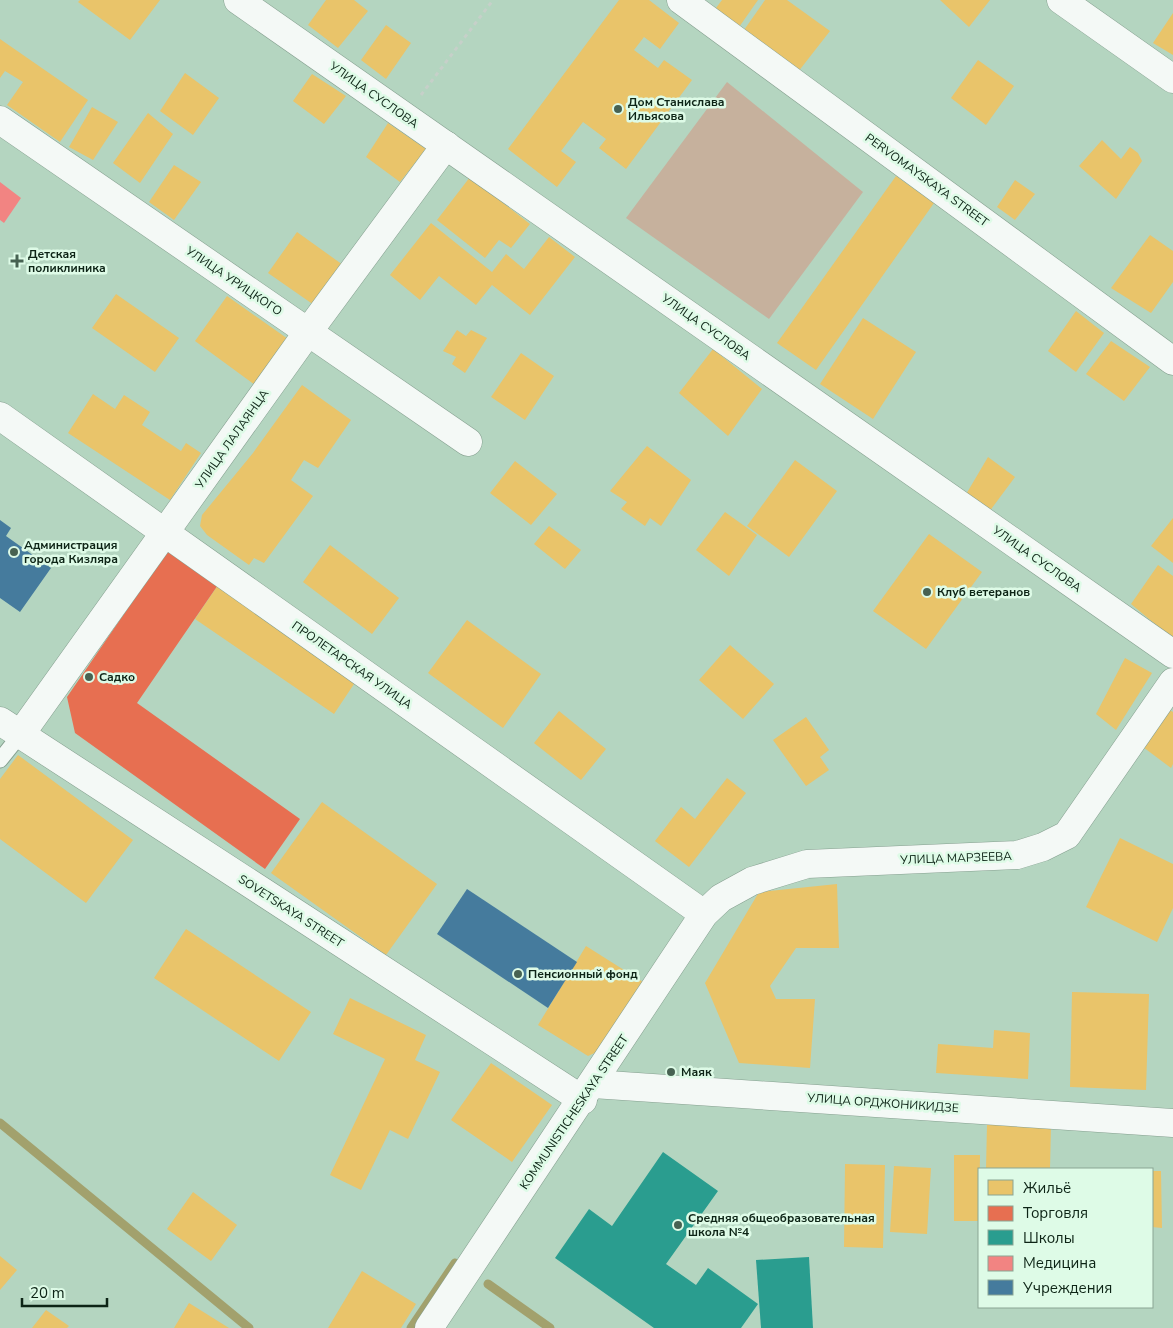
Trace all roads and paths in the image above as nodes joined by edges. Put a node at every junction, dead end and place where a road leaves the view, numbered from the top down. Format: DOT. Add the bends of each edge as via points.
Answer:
graph roads {
  1 [pos="238,0"];
  2 [pos="493,0"];
  3 [pos="681,0"];
  4 [pos="1061,0"];
  5 [pos="1173,79"];
  6 [pos="404,116"];
  7 [pos="0,120"];
  8 [pos="446,145"];
  9 [pos="308,332"];
  10 [pos="1173,361"];
  11 [pos="0,416"];
  12 [pos="468,442"];
  13 [pos="166,532"];
  14 [pos="1173,654"];
  15 [pos="1173,682"];
  16 [pos="10,728"];
  17 [pos="0,760"];
  18 [pos="713,906"];
  19 [pos="588,1092"];
  20 [pos="1173,1123"];
  21 [pos="429,1328"];
  1 -- 6 [label="street, УЛИЦА СУСЛОВА"];
  2 -- 6 [label="path"];
  3 -- 10 [label="street, PERVOMAYSKAYA STREET"];
  4 -- 5 [label="street"];
  6 -- 8 [label="street, УЛИЦА СУСЛОВА"];
  7 -- 9 [label="street, УЛИЦА УРИЦКОГО"];
  8 -- 9 [label="street, УЛИЦА ЛАЛАЯНЦА"];
  8 -- 14 [label="street, УЛИЦА СУСЛОВА"];
  9 -- 12 [label="street, УЛИЦА УРИЦКОГО"];
  9 -- 13 [label="street, УЛИЦА ЛАЛАЯНЦА"];
  11 -- 13 [label="street, ПРОЛЕТАРСКАЯ УЛИЦА"];
  13 -- 16 [label="street, УЛИЦА ЛАЛАЯНЦА"];
  13 -- 18 [label="street, ПРОЛЕТАРСКАЯ УЛИЦА"];
  15 -- 18 [label="street, УЛИЦА МАРЗЕЕВА" via="1067,835 1043,847 1017,855 807,864 752,881"];
  16 -- 17 [label="lane"];
  16 -- 19 [label="street, SOVETSKAYA STREET"];
  18 -- 19 [label="street, KOMMUNISTICHESKAYA STREET"];
  19 -- 20 [label="street, УЛИЦА ОРДЖОНИКИДЗЕ"];
  19 -- 21 [label="street, KOMMUNISTICHESKAYA STREET"];
}
